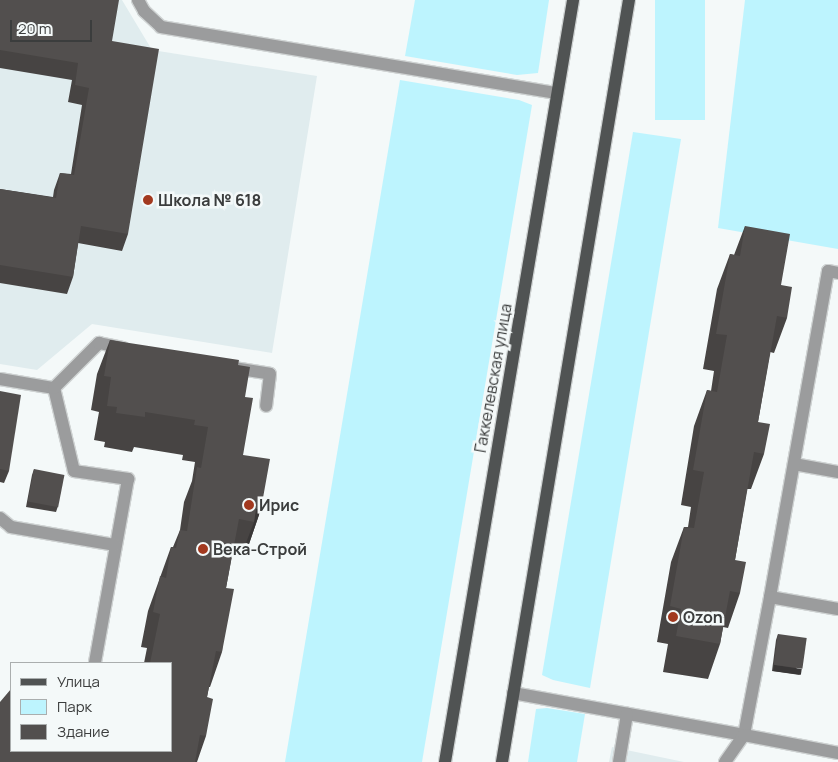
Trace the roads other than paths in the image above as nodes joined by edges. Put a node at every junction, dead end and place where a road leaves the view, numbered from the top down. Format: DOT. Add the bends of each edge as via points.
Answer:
graph roads {
  1 [pos="138,0"];
  2 [pos="573,0"];
  3 [pos="629,0"];
  4 [pos="558,93"];
  5 [pos="838,273"];
  6 [pos="134,350"];
  7 [pos="222,366"];
  8 [pos="0,379"];
  9 [pos="54,388"];
  10 [pos="266,406"];
  11 [pos="794,464"];
  12 [pos="838,472"];
  13 [pos="0,518"];
  14 [pos="116,545"];
  15 [pos="770,597"];
  16 [pos="838,609"];
  17 [pos="95,662"];
  18 [pos="513,693"];
  19 [pos="627,714"];
  20 [pos="744,735"];
  21 [pos="838,752"];
  22 [pos="445,762"];
  23 [pos="502,762"];
  24 [pos="619,762"];
  25 [pos="725,762"];
  1 -- 4 [label="lane" via="144,11 161,27"];
  2 -- 4 [label="main road, Гаккелевская улица"];
  3 -- 18 [label="main road"];
  4 -- 22 [label="main road, Гаккелевская улица"];
  5 -- 11 [label="lane" via="828,271"];
  6 -- 9 [label="lane" via="99,344"];
  7 -- 10 [label="lane" via="270,374"];
  8 -- 9 [label="lane"];
  9 -- 14 [label="lane" via="74,471 128,479"];
  11 -- 12 [label="lane"];
  11 -- 15 [label="lane"];
  13 -- 14 [label="lane" via="10,526"];
  14 -- 17 [label="lane"];
  15 -- 16 [label="lane"];
  15 -- 20 [label="lane"];
  18 -- 19 [label="lane"];
  18 -- 23 [label="main road"];
  19 -- 20 [label="lane"];
  19 -- 24 [label="lane"];
  20 -- 21 [label="lane"];
  20 -- 25 [label="lane"];
}
